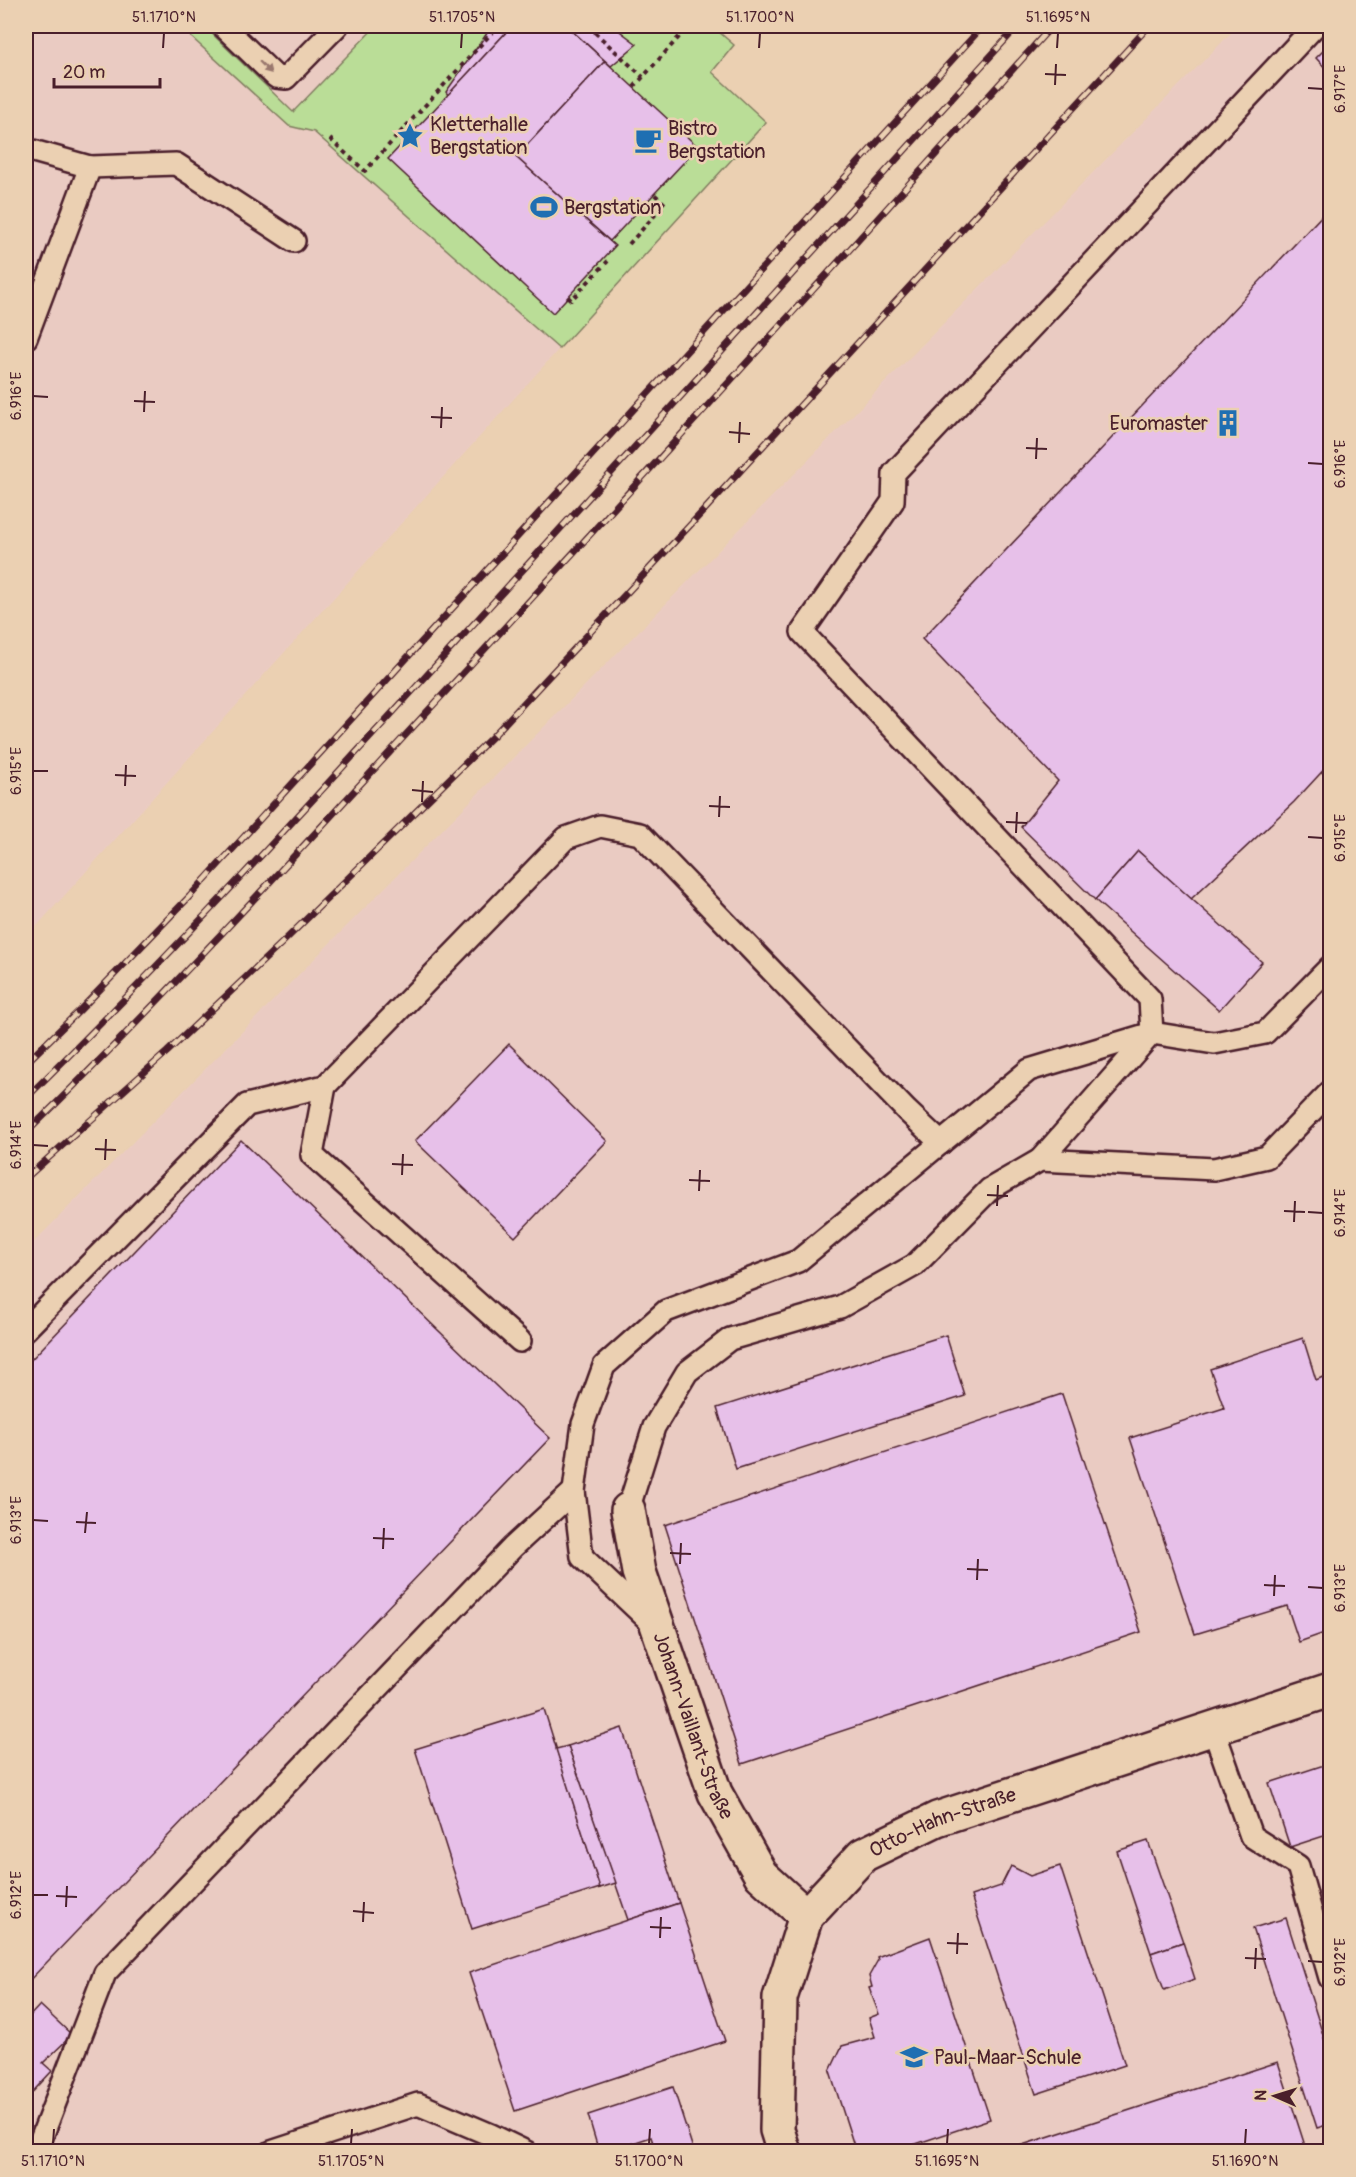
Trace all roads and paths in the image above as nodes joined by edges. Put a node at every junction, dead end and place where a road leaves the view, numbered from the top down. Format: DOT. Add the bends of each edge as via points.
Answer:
graph roads {
  1 [pos="223,26"];
  2 [pos="337,26"];
  3 [pos="498,26"];
  4 [pos="588,26"];
  5 [pos="689,26"];
  6 [pos="1315,26"];
  7 [pos="643,77"];
  8 [pos="634,87"];
  9 [pos="330,139"];
  10 [pos="26,149"];
  11 [pos="90,167"];
  12 [pos="654,194"];
  13 [pos="294,241"];
  14 [pos="629,244"];
  15 [pos="608,261"];
  16 [pos="568,297"];
  17 [pos="26,338"];
  18 [pos="1330,968"];
  19 [pos="1152,1033"];
  20 [pos="325,1086"];
  21 [pos="1330,1092"];
  22 [pos="941,1143"];
  23 [pos="1040,1160"];
  24 [pos="26,1329"];
  25 [pos="520,1341"];
  26 [pos="574,1491"];
  27 [pos="628,1510"];
  28 [pos="658,1629"];
  29 [pos="1330,1690"];
  30 [pos="1213,1728"];
  31 [pos="806,1916"];
  32 [pos="1330,1978"];
  33 [pos="36,2151"];
  34 [pos="271,2151"];
  35 [pos="526,2151"];
  36 [pos="784,2151"];
  1 -- 2 [label="lane, one-way" via="276,78 286,78"];
  3 -- 9 [label="path" via="365,171"];
  4 -- 7 [label="path"];
  5 -- 7 [label="path"];
  6 -- 19 [label="lane" via="894,472 893,501 802,632 1150,999"];
  7 -- 8 [label="path"];
  10 -- 11 [label="lane"];
  11 -- 13 [label="lane" via="176,164"];
  11 -- 17 [label="lane"];
  12 -- 14 [label="path" via="665,204"];
  15 -- 16 [label="path" via="572,300"];
  18 -- 19 [label="lane" via="1265,1033 1214,1043"];
  19 -- 22 [label="lane" via="1029,1070"];
  19 -- 23 [label="lane"];
  20 -- 22 [label="lane" via="566,838 600,826 640,834"];
  20 -- 24 [label="lane" via="247,1105"];
  20 -- 25 [label="lane" via="312,1155"];
  21 -- 23 [label="lane" via="1267,1157 1214,1169"];
  22 -- 26 [label="lane" via="798,1262 666,1311 604,1366 584,1424"];
  23 -- 27 [label="lane" via="990,1190 915,1265 840,1307 730,1339 687,1372 654,1427"];
  26 -- 28 [label="lane" via="582,1557"];
  26 -- 33 [label="lane" via="513,1547 105,1973"];
  27 -- 28 [label="street, Johann-Vaillant-Straße" via="639,1572"];
  28 -- 31 [label="street, Johann-Vaillant-Straße" via="716,1793 761,1875"];
  29 -- 30 [label="street, Otto-Hahn-Straße"];
  30 -- 31 [label="street, Otto-Hahn-Straße" via="937,1819 863,1855"];
  30 -- 32 [label="lane" via="1251,1836 1298,1866"];
  31 -- 36 [label="street, Otto-Hahn-Straße" via="780,1998 777,2130"];
  34 -- 35 [label="lane" via="418,2104"];
}
